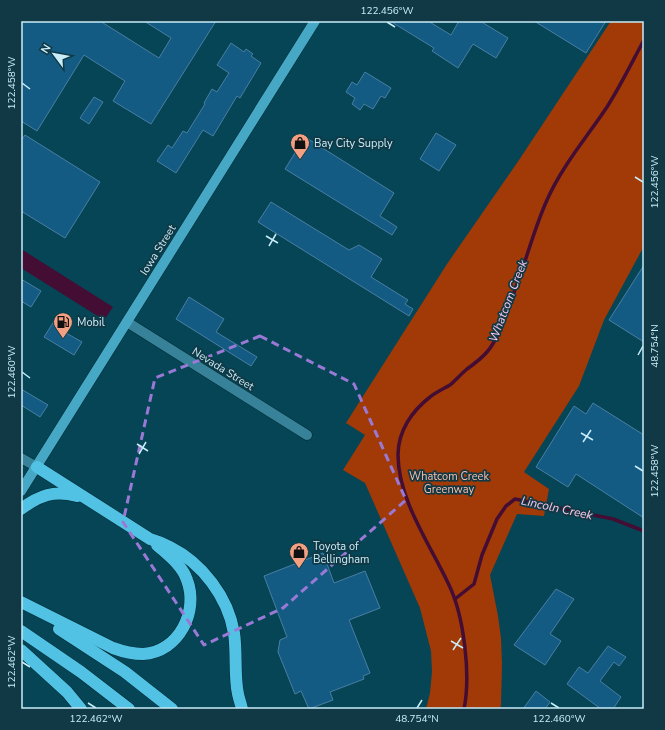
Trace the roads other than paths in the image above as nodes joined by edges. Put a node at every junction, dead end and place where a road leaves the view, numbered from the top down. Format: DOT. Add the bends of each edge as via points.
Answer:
graph roads {
  1 [pos="315,21"];
  2 [pos="127,322"];
  3 [pos="307,435"];
  4 [pos="21,458"];
  5 [pos="37,467"];
  6 [pos="21,491"];
  7 [pos="82,497"];
  8 [pos="21,509"];
  9 [pos="150,539"];
  10 [pos="21,603"];
  11 [pos="21,631"];
  12 [pos="21,650"];
  13 [pos="81,709"];
  14 [pos="129,709"];
  15 [pos="172,709"];
  16 [pos="242,709"];
  1 -- 2 [label="main road, Iowa Street"];
  2 -- 3 [label="street, Nevada Street"];
  2 -- 5 [label="main road, Iowa Street"];
  4 -- 5 [label="street"];
  5 -- 6 [label="main road, Iowa Street"];
  5 -- 7 [label="highway"];
  7 -- 8 [label="highway" via="67,493 47,494"];
  7 -- 9 [label="highway"];
  9 -- 10 [label="highway" via="178,565 187,579 191,595 190,611 184,627 174,640 161,649 145,654 129,654"];
  9 -- 16 [label="highway" via="170,547 189,559 218,591 228,611 234,632 238,693"];
  10 -- 15 [label="highway" via="125,672"];
  11 -- 14 [label="highway"];
  12 -- 13 [label="highway" via="67,692"];
}
